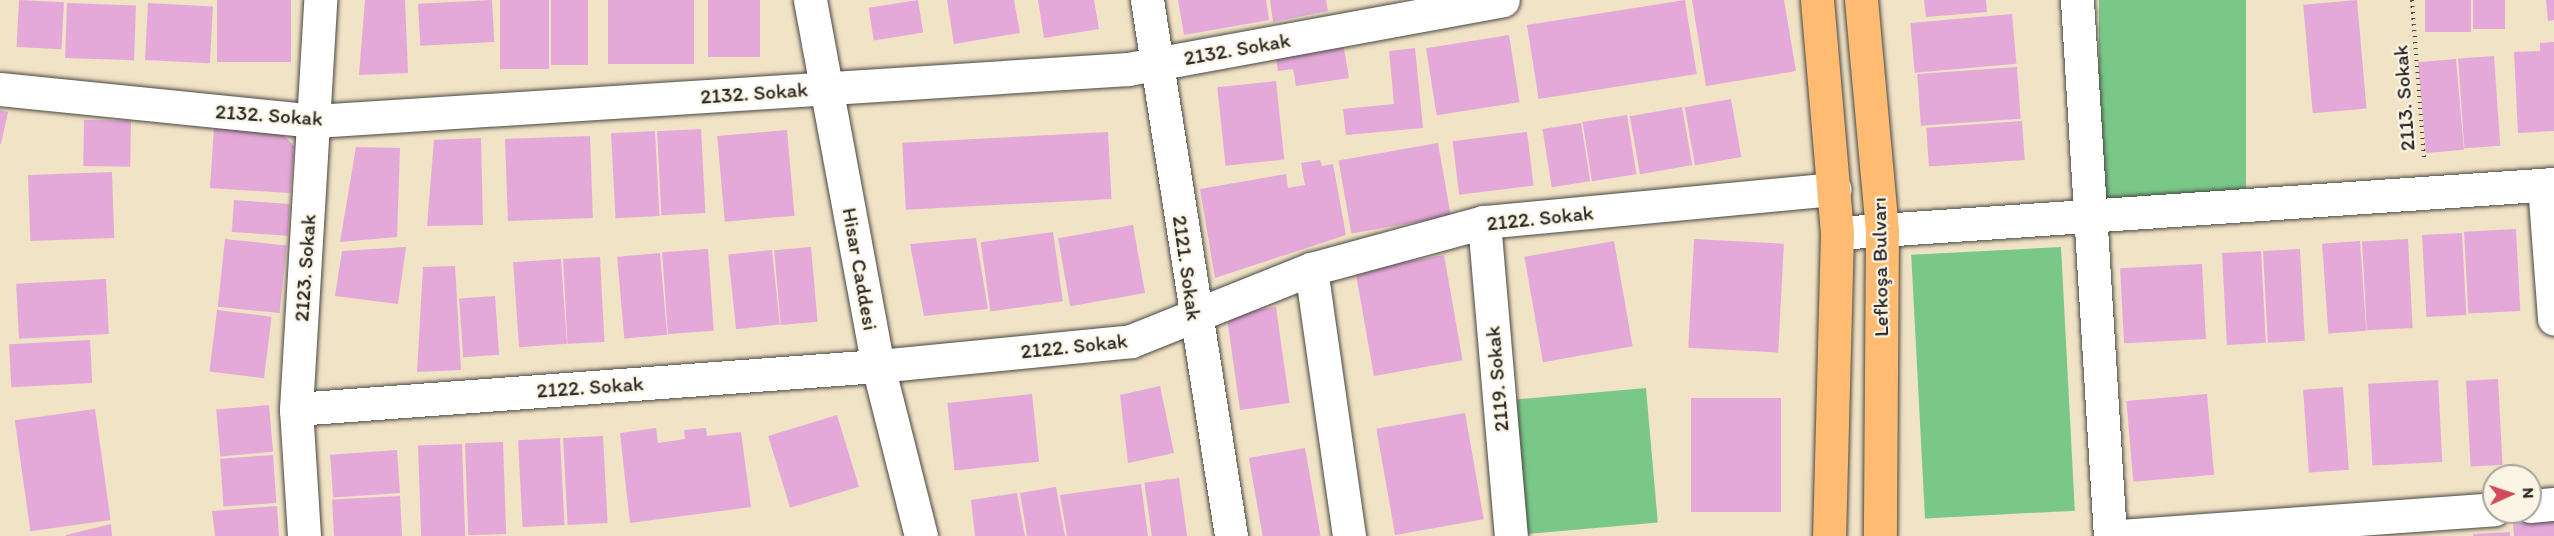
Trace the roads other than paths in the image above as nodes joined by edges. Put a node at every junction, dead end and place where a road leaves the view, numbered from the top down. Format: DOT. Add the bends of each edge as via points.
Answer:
graph roads {
  1 [pos="320,0"];
  2 [pos="810,0"];
  3 [pos="1147,0"];
  4 [pos="1503,0"];
  5 [pos="1817,0"];
  6 [pos="1861,0"];
  7 [pos="2077,0"];
  8 [pos="1158,64"];
  9 [pos="0,89"];
  10 [pos="827,89"];
  11 [pos="315,121"];
  12 [pos="2549,184"];
  13 [pos="1834,189"];
  14 [pos="2088,218"];
  15 [pos="1484,222"];
  16 [pos="1882,231"];
  17 [pos="1837,233"];
  18 [pos="1311,269"];
  19 [pos="1194,317"];
  20 [pos="2554,319"];
  21 [pos="878,366"];
  22 [pos="296,409"];
  23 [pos="2482,510"];
  24 [pos="304,536"];
  25 [pos="921,536"];
  26 [pos="1231,536"];
  27 [pos="1349,536"];
  28 [pos="1511,536"];
  29 [pos="1829,536"];
  30 [pos="1880,536"];
  31 [pos="2110,536"];
  32 [pos="2120,536"];
  1 -- 11 [label="street, 2123. Sokak"];
  2 -- 10 [label="street, Hisar Caddesi"];
  3 -- 8 [label="street, 2121. Sokak"];
  4 -- 8 [label="street, 2132. Sokak"];
  5 -- 13 [label="main road, Lefkoşa Bulvarı"];
  6 -- 16 [label="main road, Lefkoşa Bulvarı"];
  7 -- 14 [label="street"];
  8 -- 10 [label="street, 2132. Sokak"];
  8 -- 19 [label="street, 2121. Sokak"];
  9 -- 11 [label="street, 2132. Sokak"];
  10 -- 11 [label="street, 2132. Sokak"];
  10 -- 21 [label="street, Hisar Caddesi"];
  11 -- 22 [label="street, 2123. Sokak"];
  12 -- 14 [label="street"];
  12 -- 20 [label="street"];
  13 -- 15 [label="street, 2122. Sokak"];
  13 -- 17 [label="main road, Lefkoşa Bulvarı"];
  14 -- 16 [label="street"];
  14 -- 31 [label="street"];
  15 -- 18 [label="street, 2122. Sokak"];
  15 -- 28 [label="street, 2119. Sokak"];
  16 -- 17 [label="street"];
  16 -- 30 [label="main road, Lefkoşa Bulvarı"];
  17 -- 29 [label="main road, Lefkoşa Bulvarı"];
  18 -- 19 [label="street, 2122. Sokak"];
  18 -- 27 [label="street"];
  19 -- 21 [label="street, 2122. Sokak" via="1131,341"];
  19 -- 26 [label="street, 2121. Sokak"];
  21 -- 22 [label="street, 2122. Sokak"];
  21 -- 25 [label="street, Hisar Caddesi"];
  22 -- 24 [label="street, 2123. Sokak"];
  23 -- 32 [label="street"];
}
